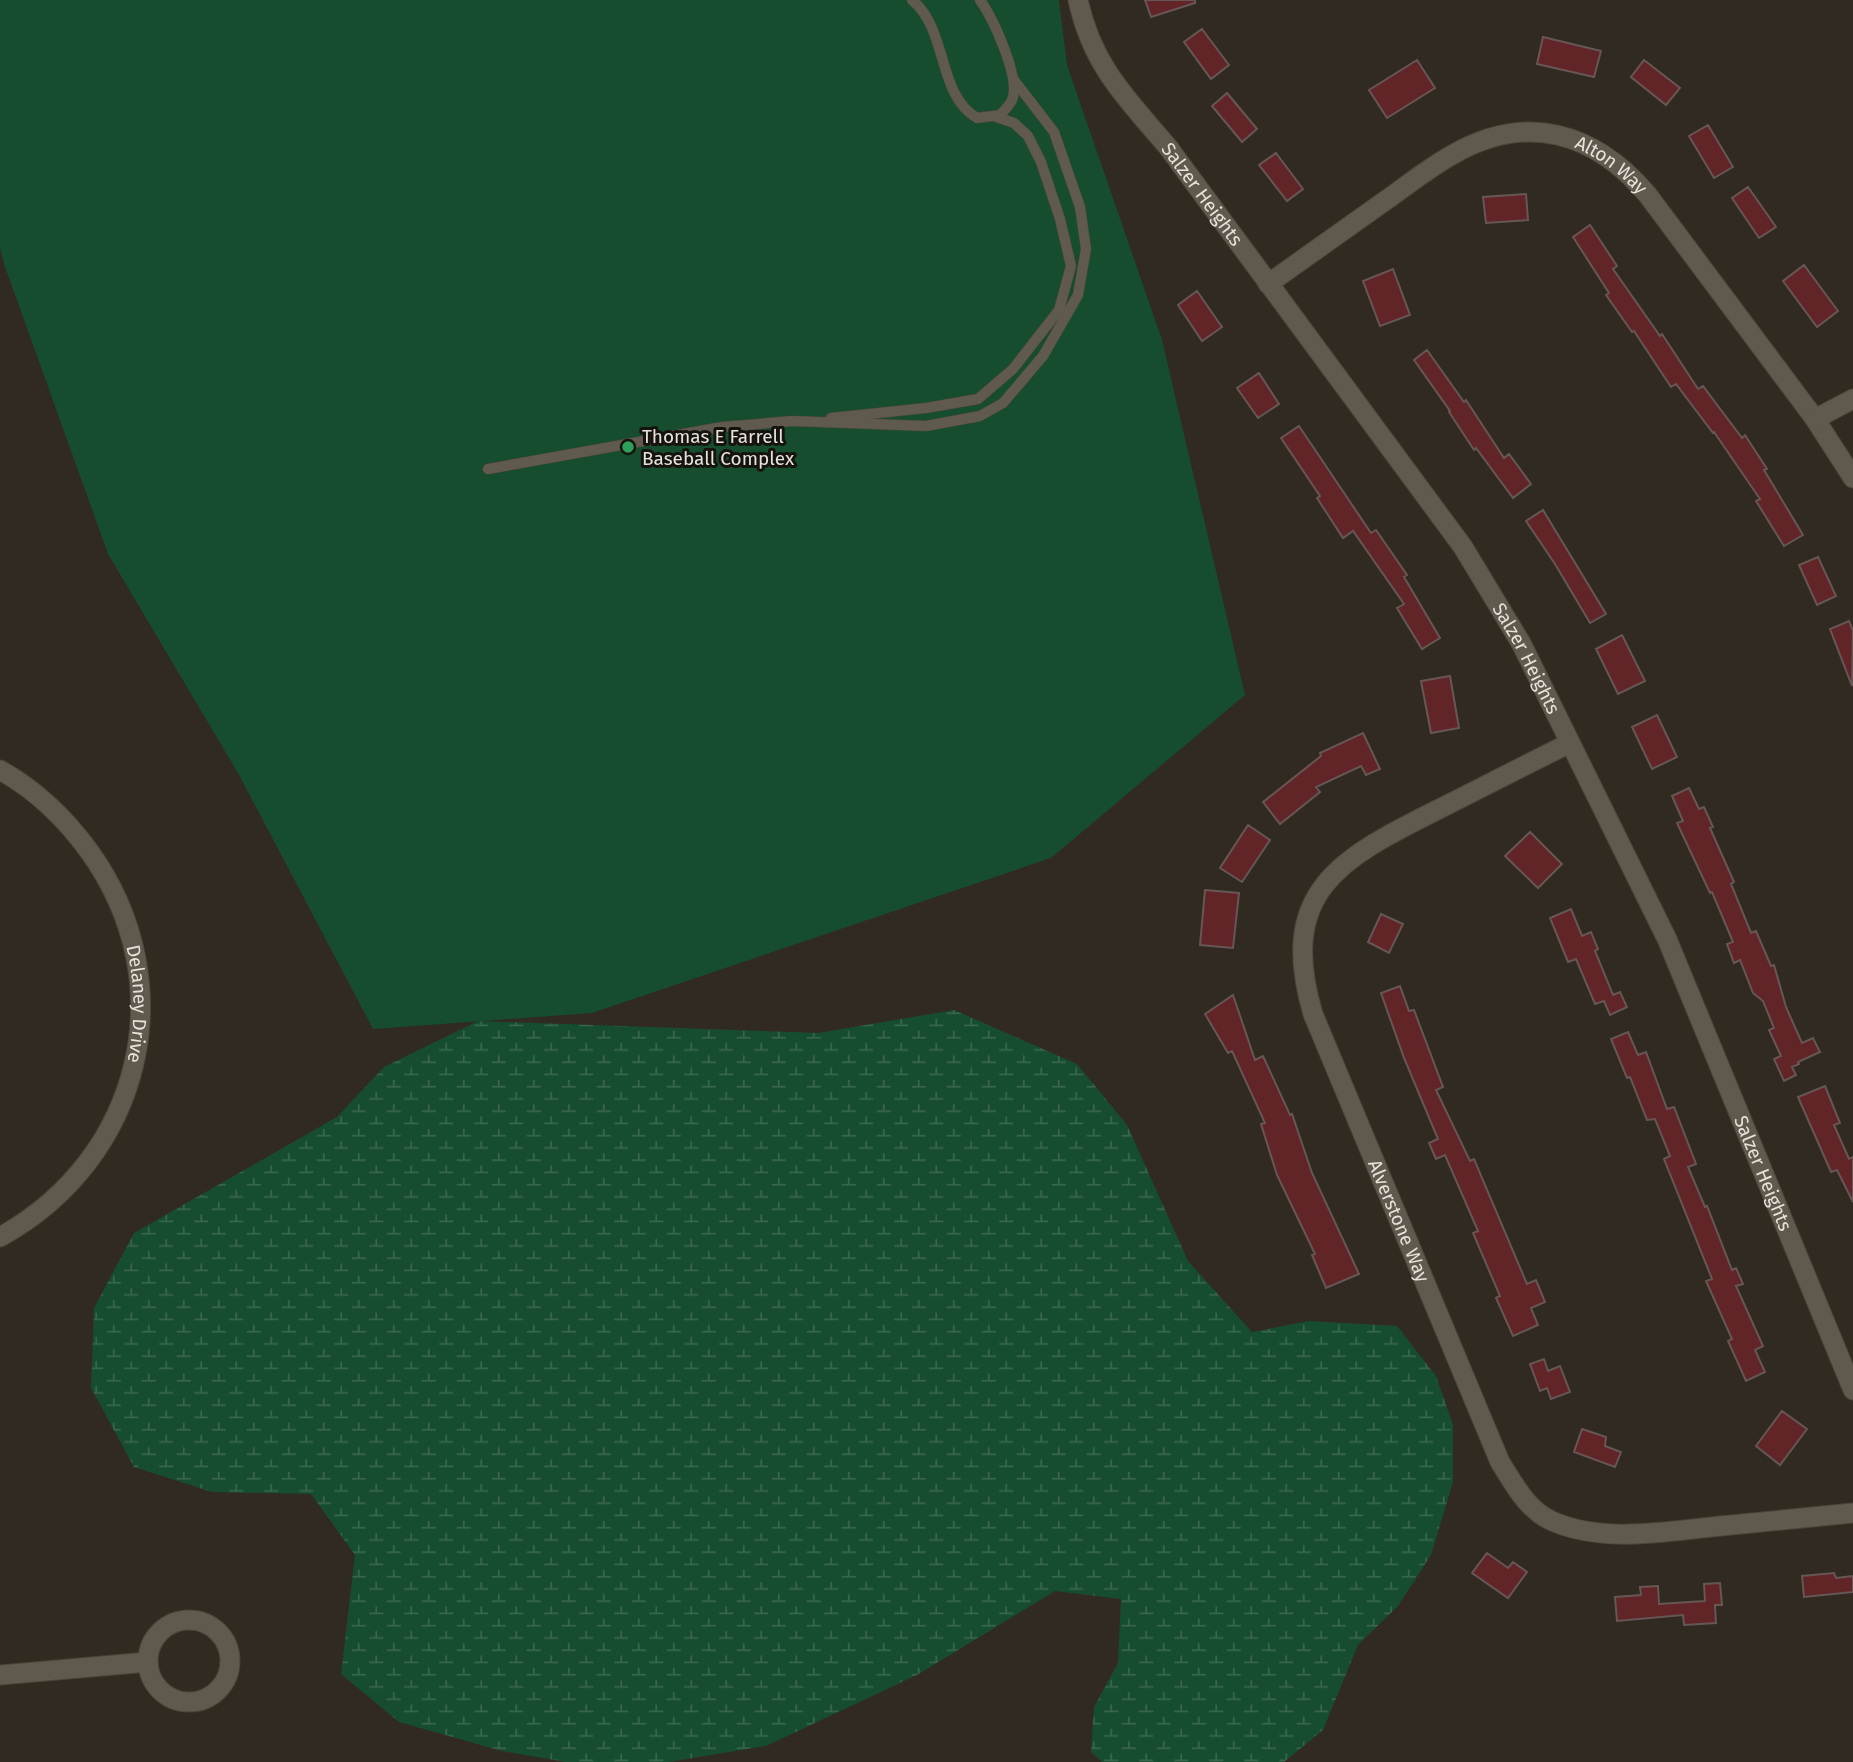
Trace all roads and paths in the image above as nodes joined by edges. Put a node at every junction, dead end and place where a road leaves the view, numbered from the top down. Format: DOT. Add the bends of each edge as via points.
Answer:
graph roads {
  1 [pos="912,0"];
  2 [pos="980,0"];
  3 [pos="1078,0"];
  4 [pos="1014,80"];
  5 [pos="994,116"];
  6 [pos="1268,284"];
  7 [pos="1853,399"];
  8 [pos="1815,419"];
  9 [pos="792,421"];
  10 [pos="488,469"];
  11 [pos="1853,478"];
  12 [pos="1570,743"];
  13 [pos="0,770"];
  14 [pos="0,1237"];
  15 [pos="1853,1390"];
  16 [pos="1853,1513"];
  17 [pos="148,1662"];
  18 [pos="0,1675"];
  1 -- 5 [label="lane" via="931,26 958,103 976,118"];
  2 -- 4 [label="lane" via="989,12"];
  3 -- 6 [label="street, Salzer Heights" via="1097,58 1115,85 1168,147"];
  4 -- 5 [label="lane" via="1013,99"];
  4 -- 9 [label="lane" via="1054,132 1080,207 1086,249 1078,295 1043,356 1003,403 980,416 926,426"];
  5 -- 9 [label="lane" via="1014,123 1028,136 1041,162 1071,266 1059,310 1013,369 978,399"];
  6 -- 8 [label="street, Alton Way" via="1454,153 1511,134 1536,132 1580,141 1605,153 1647,194"];
  6 -- 12 [label="street, Salzer Heights" via="1463,547 1521,643"];
  7 -- 8 [label="street"];
  8 -- 11 [label="street, Alton Way"];
  9 -- 10 [label="lane" via="722,427"];
  12 -- 15 [label="street, Salzer Heights" via="1667,939"];
  12 -- 16 [label="street, Alverstone Way" via="1383,837 1341,866 1316,899 1302,940 1305,988 1313,1014 1500,1462 1530,1506 1565,1526 1625,1534"];
  13 -- 14 [label="street, Delaney Drive" via="44,799 105,873 134,947 142,1018 125,1098 106,1136 83,1170 50,1204"];
  17 -- 17 [label="street" via="157,1688 180,1702 194,1703 218,1692 226,1681 230,1654 217,1630 205,1623 178,1621 156,1636"];
  17 -- 18 [label="street"];
}
